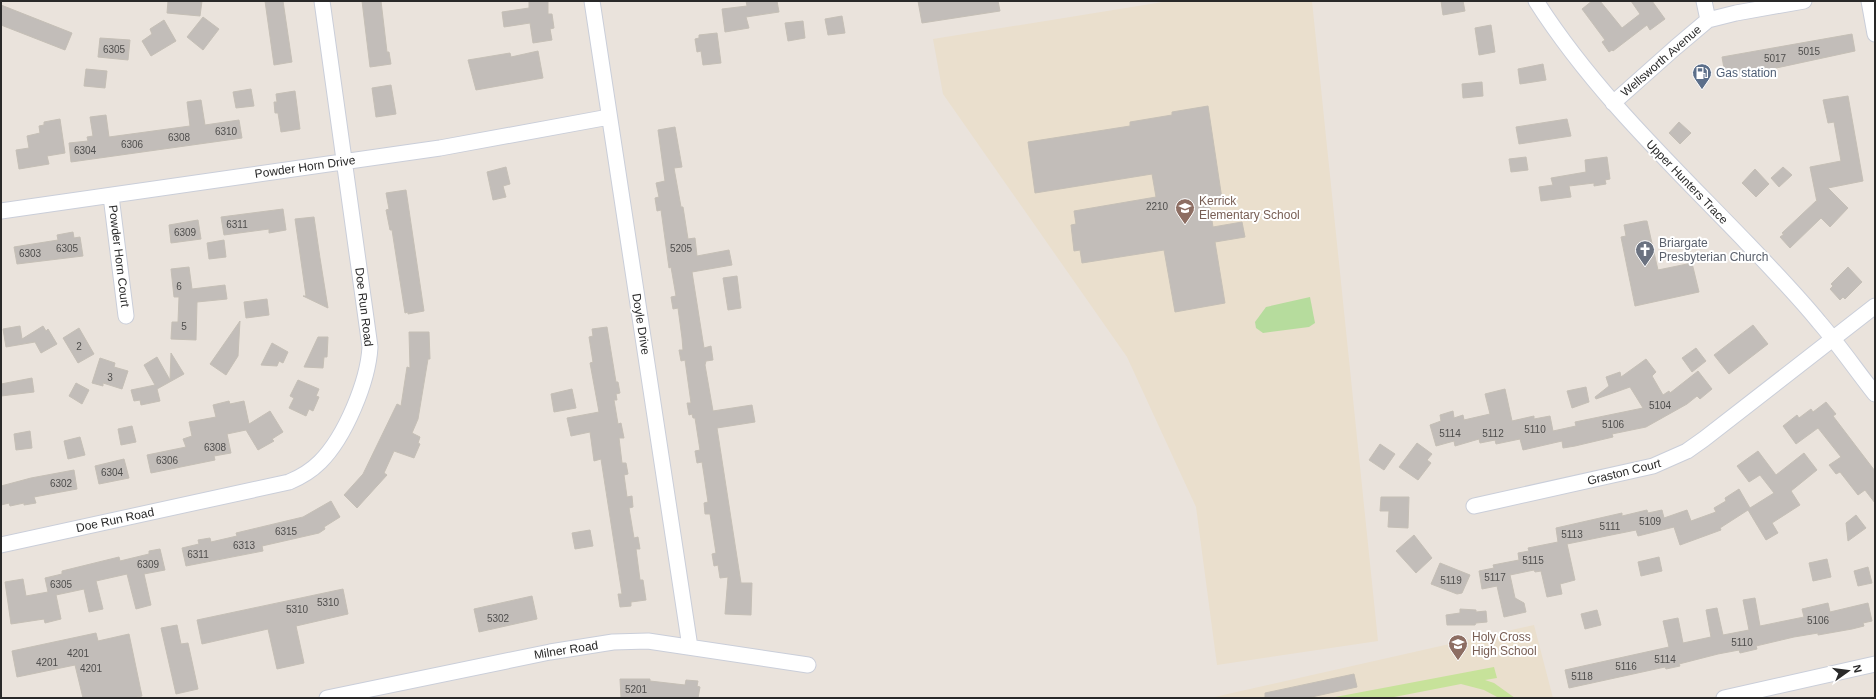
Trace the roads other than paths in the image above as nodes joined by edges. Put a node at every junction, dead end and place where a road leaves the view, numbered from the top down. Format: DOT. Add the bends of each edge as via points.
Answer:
graph roads {
  1 [pos="322,1"];
  2 [pos="592,1"];
  3 [pos="1536,1"];
  4 [pos="1704,1"];
  5 [pos="1804,1"];
  6 [pos="1869,1"];
  7 [pos="1708,20"];
  8 [pos="1875,34"];
  9 [pos="1613,103"];
  10 [pos="609,117"];
  11 [pos="344,162"];
  12 [pos="111,196"];
  13 [pos="1,211"];
  14 [pos="1875,306"];
  15 [pos="126,316"];
  16 [pos="1833,340"];
  17 [pos="1875,394"];
  18 [pos="1474,506"];
  19 [pos="1,545"];
  20 [pos="690,647"];
  21 [pos="1875,664"];
  22 [pos="808,665"];
  23 [pos="327,698"];
  24 [pos="1724,698"];
  1 -- 11 [label="street, Doe Run Road"];
  2 -- 10 [label="street, Doyle Drive"];
  3 -- 9 [label="street, Upper Hunters Trace" via="1566,46"];
  4 -- 7 [label="street"];
  5 -- 7 [label="street, Wellsworth Avenue"];
  6 -- 8 [label="street"];
  7 -- 9 [label="street, Wellsworth Avenue"];
  9 -- 16 [label="street, Upper Hunters Trace" via="1794,294"];
  10 -- 11 [label="street, Powder Horn Drive" via="440,148"];
  10 -- 20 [label="street, Doyle Drive"];
  11 -- 12 [label="street, Powder Horn Drive"];
  11 -- 19 [label="street, Doe Run Road" via="370,359 364,382 328,454 310,471 289,482"];
  12 -- 13 [label="street, Powder Horn Drive"];
  12 -- 15 [label="street, Powder Horn Court"];
  14 -- 16 [label="street, Graston Court"];
  16 -- 17 [label="street, Upper Hunters Trace"];
  16 -- 18 [label="street, Graston Court" via="1704,439 1670,460"];
  20 -- 22 [label="street, Milner Road"];
  20 -- 23 [label="street, Milner Road" via="648,641 613,642 550,652"];
  21 -- 24 [label="street"];
}
